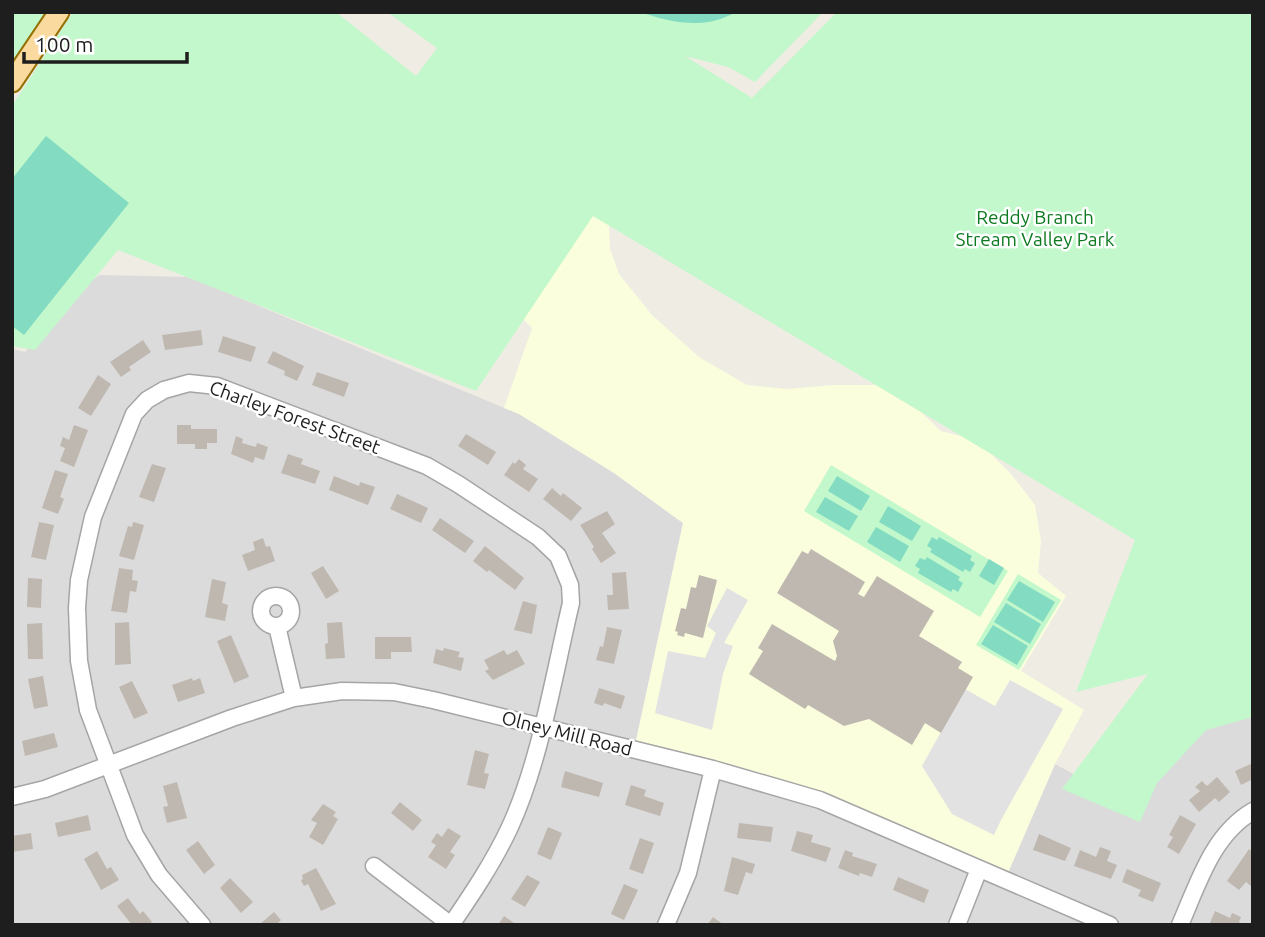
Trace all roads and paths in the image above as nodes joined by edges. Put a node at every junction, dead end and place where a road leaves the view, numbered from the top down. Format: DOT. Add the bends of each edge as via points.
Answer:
graph roads {
  1 [pos="59,12"];
  2 [pos="12,82"];
  3 [pos="277,625"];
  4 [pos="294,698"];
  5 [pos="541,727"];
  6 [pos="108,765"];
  7 [pos="713,769"];
  8 [pos="12,797"];
  9 [pos="1253,811"];
  10 [pos="374,866"];
  11 [pos="979,869"];
  12 [pos="202,925"];
  13 [pos="451,925"];
  14 [pos="666,925"];
  15 [pos="957,925"];
  16 [pos="1110,925"];
  17 [pos="1180,925"];
  1 -- 2 [label="main road"];
  3 -- 4 [label="street"];
  4 -- 5 [label="street, Olney Mill Road" via="342,691 394,692"];
  4 -- 6 [label="street, Olney Mill Road"];
  5 -- 6 [label="street, Charley Forest Street" via="571,603 570,585 558,556 545,543 428,467 217,386 189,383 155,395 134,414 93,517 79,580 79,661 88,710"];
  5 -- 7 [label="street, Olney Mill Road"];
  5 -- 13 [label="street, Charley Forest Street" via="509,829"];
  6 -- 8 [label="street, Olney Mill Road"];
  6 -- 12 [label="street, Charley Forest Street" via="135,835 159,875"];
  7 -- 11 [label="street, Olney Mill Road" via="820,800"];
  7 -- 14 [label="street" via="688,873"];
  9 -- 17 [label="street" via="1224,835 1212,852"];
  10 -- 13 [label="street"];
  11 -- 15 [label="street"];
  11 -- 16 [label="street, Olney Mill Road"];
}
